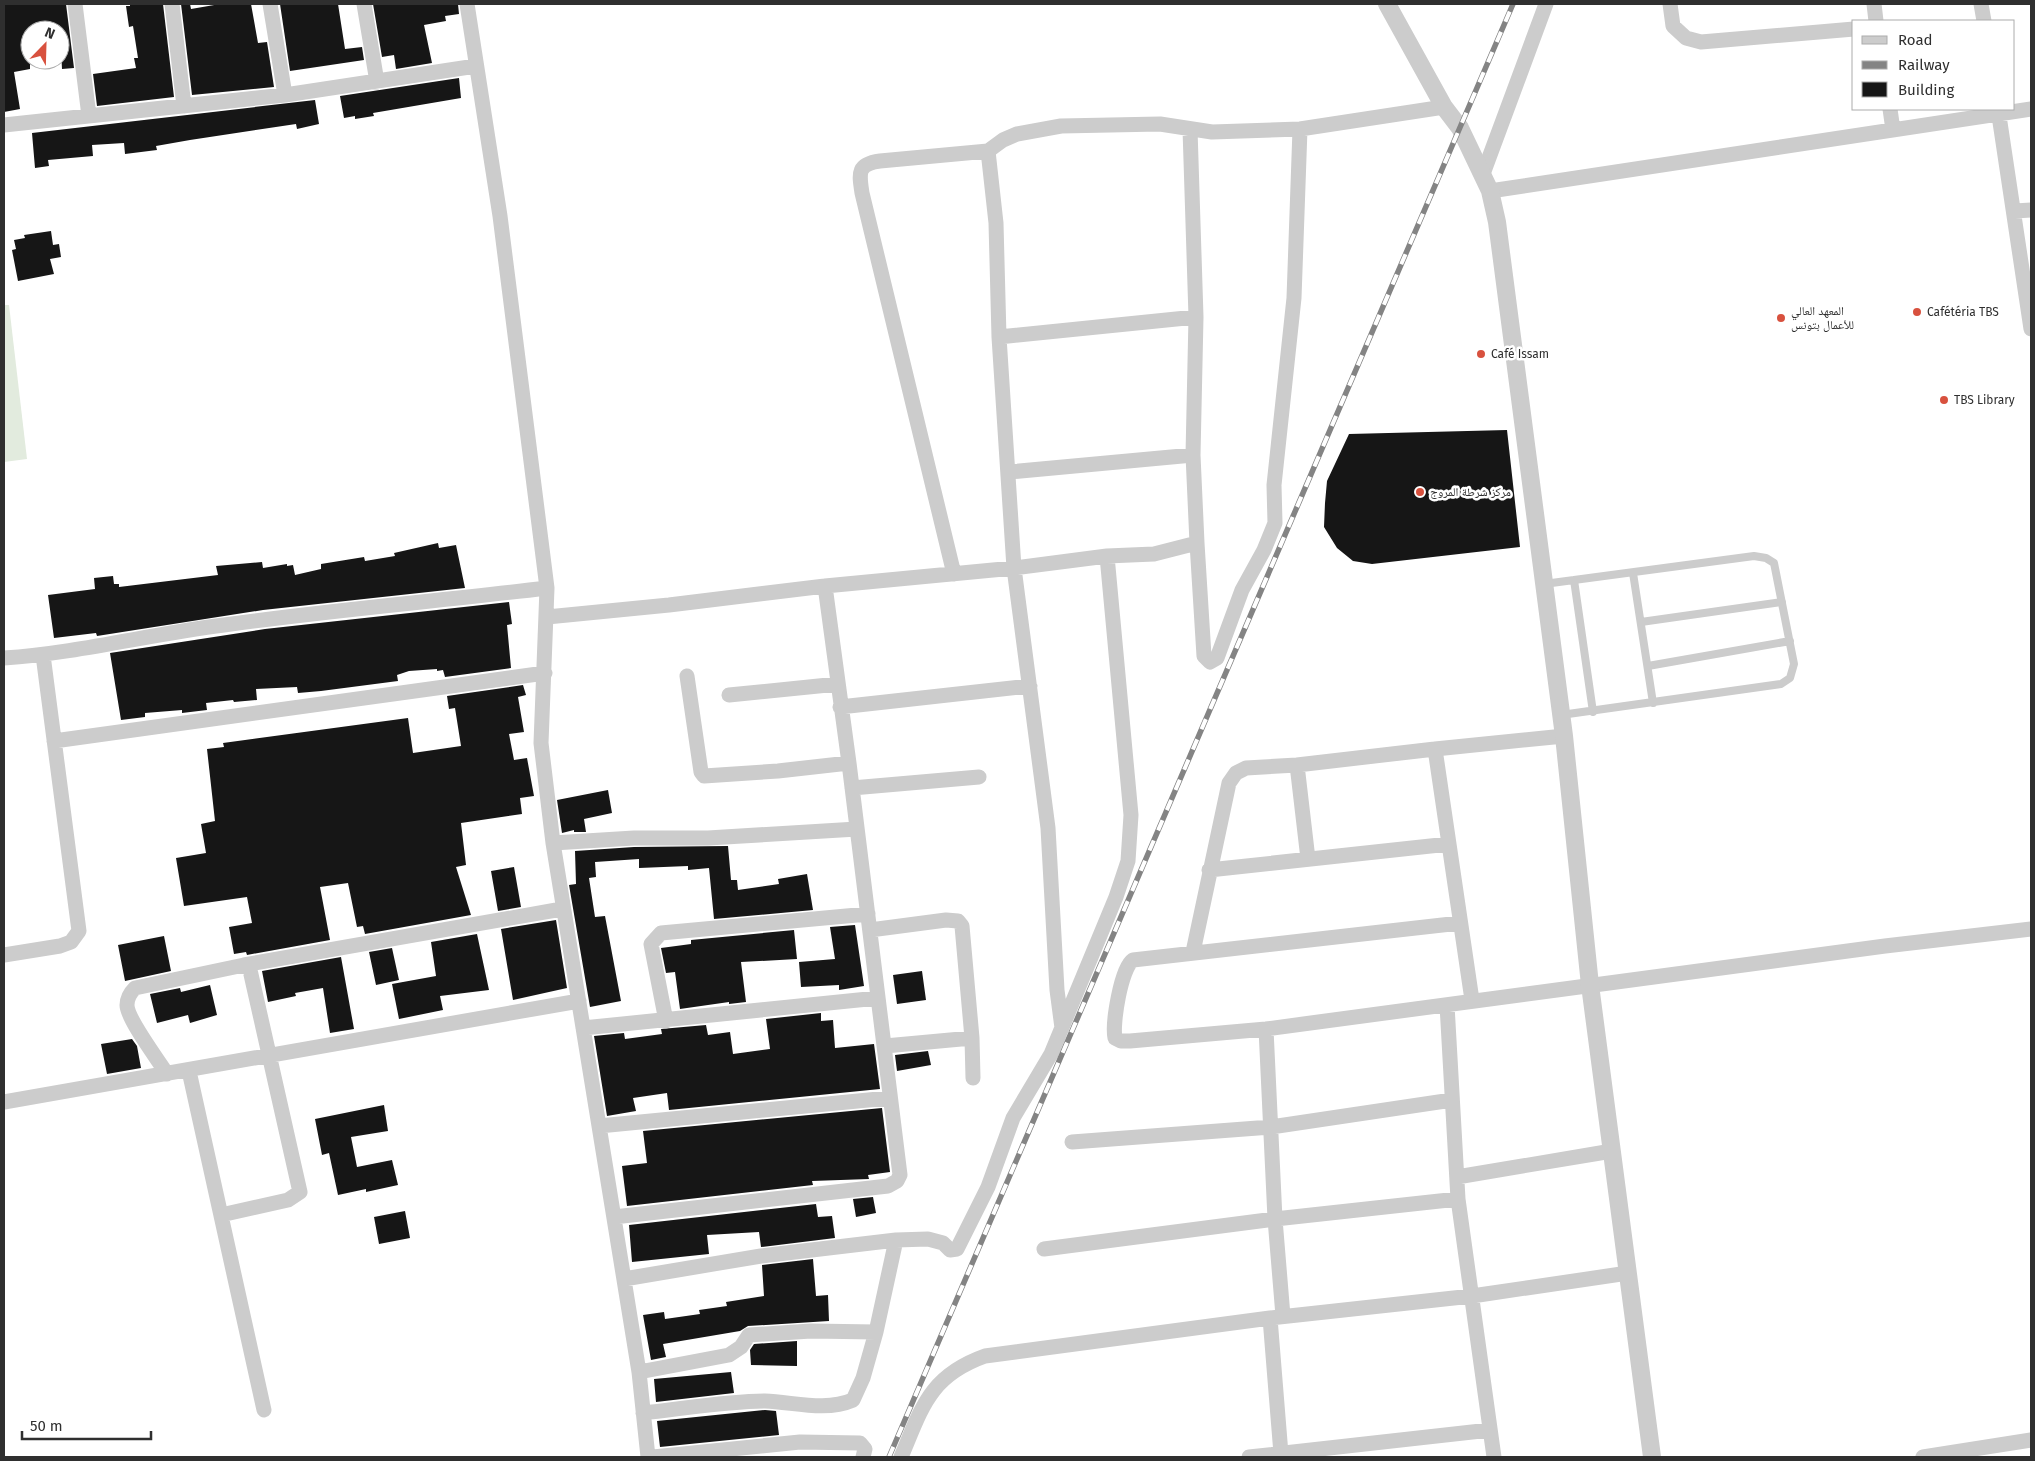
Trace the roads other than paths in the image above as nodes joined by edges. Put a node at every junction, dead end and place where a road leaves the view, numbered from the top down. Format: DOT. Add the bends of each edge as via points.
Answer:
graph roads {
  1 [pos="75,4"];
  2 [pos="172,4"];
  3 [pos="270,4"];
  4 [pos="364,4"];
  5 [pos="467,4"];
  6 [pos="1387,4"];
  7 [pos="1546,4"];
  8 [pos="1670,4"];
  9 [pos="1874,4"];
  10 [pos="1982,4"];
  11 [pos="1876,20"];
  12 [pos="1984,20"];
  13 [pos="1852,29"];
  14 [pos="476,66"];
  15 [pos="376,82"];
  16 [pos="284,95"];
  17 [pos="184,106"];
  18 [pos="1444,107"];
  19 [pos="2031,109"];
  20 [pos="1890,110"];
  21 [pos="2014,110"];
  22 [pos="2015,110"];
  23 [pos="1998,111"];
  24 [pos="89,116"];
  25 [pos="4,125"];
  26 [pos="1190,129"];
  27 [pos="1300,129"];
  28 [pos="1893,130"];
  29 [pos="988,151"];
  30 [pos="1483,174"];
  31 [pos="1490,191"];
  32 [pos="2031,210"];
  33 [pos="2014,211"];
  34 [pos="1196,317"];
  35 [pos="2031,322"];
  36 [pos="999,337"];
  37 [pos="1193,455"];
  38 [pos="1009,472"];
  39 [pos="1197,543"];
  40 [pos="1107,556"];
  41 [pos="1014,568"];
  42 [pos="1633,572"];
  43 [pos="954,574"];
  44 [pos="1574,580"];
  45 [pos="1544,584"];
  46 [pos="825,586"];
  47 [pos="547,588"];
  48 [pos="1782,602"];
  49 [pos="547,617"];
  50 [pos="1641,622"];
  51 [pos="1790,641"];
  52 [pos="43,655"];
  53 [pos="4,658"];
  54 [pos="1648,666"];
  55 [pos="545,673"];
  56 [pos="687,676"];
  57 [pos="838,684"];
  58 [pos="1030,686"];
  59 [pos="729,696"];
  60 [pos="1654,702"];
  61 [pos="840,707"];
  62 [pos="1592,712"];
  63 [pos="1561,715"];
  64 [pos="1564,736"];
  65 [pos="54,741"];
  66 [pos="1435,749"];
  67 [pos="849,762"];
  68 [pos="1297,765"];
  69 [pos="979,777"];
  70 [pos="852,788"];
  71 [pos="857,829"];
  72 [pos="552,843"];
  73 [pos="1449,844"];
  74 [pos="1308,859"];
  75 [pos="1209,870"];
  76 [pos="562,910"];
  77 [pos="868,914"];
  78 [pos="1460,923"];
  79 [pos="2031,929"];
  80 [pos="870,930"];
  81 [pos="1193,952"];
  82 [pos="4,955"];
  83 [pos="244,965"];
  84 [pos="1590,985"];
  85 [pos="878,998"];
  86 [pos="1472,1000"];
  87 [pos="578,1001"];
  88 [pos="1447,1005"];
  89 [pos="666,1021"];
  90 [pos="583,1028"];
  91 [pos="1266,1028"];
  92 [pos="1062,1029"];
  93 [pos="972,1038"];
  94 [pos="885,1046"];
  95 [pos="270,1056"];
  96 [pos="190,1071"];
  97 [pos="167,1074"];
  98 [pos="973,1078"];
  99 [pos="889,1098"];
  100 [pos="1452,1100"];
  101 [pos="4,1102"];
  102 [pos="599,1126"];
  103 [pos="1271,1127"];
  104 [pos="1072,1142"];
  105 [pos="1612,1151"];
  106 [pos="1457,1177"];
  107 [pos="1458,1199"];
  108 [pos="221,1215"];
  109 [pos="614,1217"];
  110 [pos="1275,1219"];
  111 [pos="896,1240"];
  112 [pos="1044,1249"];
  113 [pos="1628,1273"];
  114 [pos="624,1279"];
  115 [pos="1472,1296"];
  116 [pos="1276,1317"];
  117 [pos="876,1332"];
  118 [pos="639,1372"];
  119 [pos="264,1410"];
  120 [pos="642,1413"];
  121 [pos="1490,1430"];
  122 [pos="2031,1440"];
  123 [pos="1281,1454"];
  124 [pos="1954,1455"];
  125 [pos="648,1457"];
  126 [pos="652,1457"];
  127 [pos="863,1457"];
  128 [pos="901,1457"];
  129 [pos="1249,1457"];
  130 [pos="1494,1457"];
  131 [pos="1652,1457"];
  132 [pos="1923,1457"];
  1 -- 24 [label="street"];
  2 -- 17 [label="street"];
  3 -- 16 [label="street"];
  4 -- 15 [label="street"];
  5 -- 14 [label="street"];
  6 -- 18 [label="street"];
  7 -- 30 [label="street"];
  8 -- 13 [label="street" via="1673,26 1686,38 1701,42"];
  9 -- 11 [label="street"];
  10 -- 12 [label="street"];
  14 -- 15 [label="street"];
  14 -- 47 [label="street" via="500,216"];
  15 -- 16 [label="street"];
  16 -- 17 [label="street"];
  17 -- 24 [label="street"];
  18 -- 27 [label="street"];
  18 -- 30 [label="street" via="1460,128"];
  19 -- 22 [label="street"];
  20 -- 28 [label="street"];
  21 -- 23 [label="street"];
  23 -- 28 [label="street"];
  23 -- 33 [label="street"];
  24 -- 25 [label="street"];
  26 -- 27 [label="street" via="1212,132"];
  26 -- 29 [label="street" via="1143,124 1061,126 1017,134"];
  26 -- 34 [label="street"];
  27 -- 39 [label="street" via="1294,298 1274,485 1275,523 1242,590 1217,658 1210,662 1204,656"];
  28 -- 31 [label="street"];
  29 -- 36 [label="street" via="996,223"];
  29 -- 43 [label="street" via="868,163 862,168 860,177"];
  30 -- 31 [label="street"];
  31 -- 45 [label="street" via="1497,222"];
  32 -- 33 [label="street"];
  33 -- 35 [label="street"];
  34 -- 36 [label="street"];
  34 -- 37 [label="street"];
  36 -- 38 [label="street"];
  37 -- 38 [label="street"];
  37 -- 39 [label="street"];
  38 -- 41 [label="street"];
  39 -- 40 [label="street" via="1154,554"];
  40 -- 41 [label="street"];
  40 -- 92 [label="street" via="1131,815 1130,848 1116,897"];
  41 -- 43 [label="street"];
  41 -- 58 [label="street"];
  42 -- 44 [label="lane"];
  42 -- 48 [label="lane" via="1754,556 1766,558 1774,563"];
  42 -- 50 [label="lane"];
  43 -- 46 [label="street"];
  44 -- 45 [label="lane"];
  44 -- 62 [label="lane"];
  45 -- 63 [label="street"];
  46 -- 49 [label="street"];
  46 -- 57 [label="street"];
  47 -- 49 [label="street"];
  47 -- 52 [label="street" via="226,624"];
  48 -- 50 [label="lane"];
  48 -- 51 [label="lane"];
  49 -- 55 [label="street"];
  50 -- 54 [label="lane"];
  51 -- 54 [label="lane"];
  51 -- 60 [label="lane" via="1794,664 1790,678 1781,684"];
  52 -- 53 [label="street"];
  52 -- 65 [label="street"];
  54 -- 60 [label="lane"];
  55 -- 65 [label="street"];
  55 -- 72 [label="street" via="541,743"];
  56 -- 67 [label="street" via="704,776"];
  57 -- 59 [label="street"];
  57 -- 61 [label="street"];
  58 -- 61 [label="street"];
  58 -- 92 [label="street" via="1048,828"];
  60 -- 62 [label="lane"];
  61 -- 67 [label="street"];
  62 -- 63 [label="lane"];
  63 -- 64 [label="street"];
  64 -- 66 [label="street"];
  64 -- 84 [label="street"];
  65 -- 82 [label="street" via="80,931 71,942 60,946"];
  66 -- 68 [label="street"];
  66 -- 73 [label="street"];
  67 -- 70 [label="street"];
  68 -- 74 [label="street"];
  68 -- 75 [label="street" via="1246,768 1232,778"];
  69 -- 70 [label="street"];
  70 -- 71 [label="street"];
  71 -- 72 [label="street"];
  71 -- 77 [label="street"];
  72 -- 76 [label="street"];
  73 -- 74 [label="street"];
  73 -- 78 [label="street"];
  74 -- 75 [label="street"];
  75 -- 81 [label="street"];
  76 -- 83 [label="street"];
  76 -- 87 [label="street"];
  77 -- 80 [label="street"];
  77 -- 89 [label="street" via="661,933 651,944"];
  78 -- 81 [label="street"];
  78 -- 86 [label="street"];
  79 -- 84 [label="street"];
  80 -- 85 [label="street"];
  80 -- 93 [label="street" via="958,921 963,932"];
  81 -- 91 [label="street" via="1140,958 1128,963 1114,1026 1115,1038 1130,1041"];
  83 -- 95 [label="street" via="250,970"];
  83 -- 97 [label="street" via="135,988 129,995 127,1007 132,1018"];
  84 -- 86 [label="street"];
  84 -- 105 [label="street"];
  85 -- 89 [label="street"];
  85 -- 94 [label="street"];
  86 -- 88 [label="street"];
  87 -- 90 [label="street"];
  87 -- 95 [label="street"];
  88 -- 91 [label="street"];
  88 -- 100 [label="street"];
  89 -- 90 [label="street"];
  90 -- 102 [label="street"];
  91 -- 103 [label="street"];
  92 -- 111 [label="street" via="1046,1066 1014,1118 988,1187 957,1249 950,1250 943,1243 928,1239"];
  93 -- 94 [label="street"];
  93 -- 98 [label="street"];
  94 -- 99 [label="street"];
  95 -- 96 [label="street"];
  95 -- 108 [label="street" via="300,1192 288,1200"];
  96 -- 97 [label="street"];
  96 -- 108 [label="street"];
  97 -- 101 [label="street"];
  99 -- 102 [label="street"];
  99 -- 109 [label="street" via="900,1175 892,1184"];
  100 -- 103 [label="street"];
  100 -- 106 [label="street"];
  102 -- 109 [label="street"];
  103 -- 104 [label="street"];
  103 -- 110 [label="street"];
  105 -- 106 [label="street"];
  105 -- 113 [label="street"];
  106 -- 107 [label="street"];
  107 -- 110 [label="street"];
  107 -- 115 [label="street"];
  108 -- 119 [label="street"];
  109 -- 114 [label="street"];
  110 -- 112 [label="street"];
  110 -- 116 [label="street"];
  111 -- 114 [label="street" via="761,1256"];
  111 -- 117 [label="street"];
  113 -- 115 [label="street"];
  113 -- 131 [label="street"];
  114 -- 118 [label="street"];
  115 -- 116 [label="street"];
  115 -- 121 [label="street"];
  116 -- 123 [label="street"];
  116 -- 128 [label="street" via="984,1356 966,1363 933,1388 923,1403"];
  117 -- 118 [label="street" via="810,1330 748,1335 741,1347 730,1355"];
  117 -- 120 [label="street" via="858,1392 853,1400 844,1404 803,1406 766,1402"];
  118 -- 120 [label="street"];
  120 -- 125 [label="street"];
  121 -- 123 [label="street"];
  121 -- 130 [label="street"];
  122 -- 124 [label="street"];
  123 -- 129 [label="street"];
  124 -- 132 [label="street"];
  126 -- 127 [label="street" via="800,1442 860,1443 865,1449"];
}
